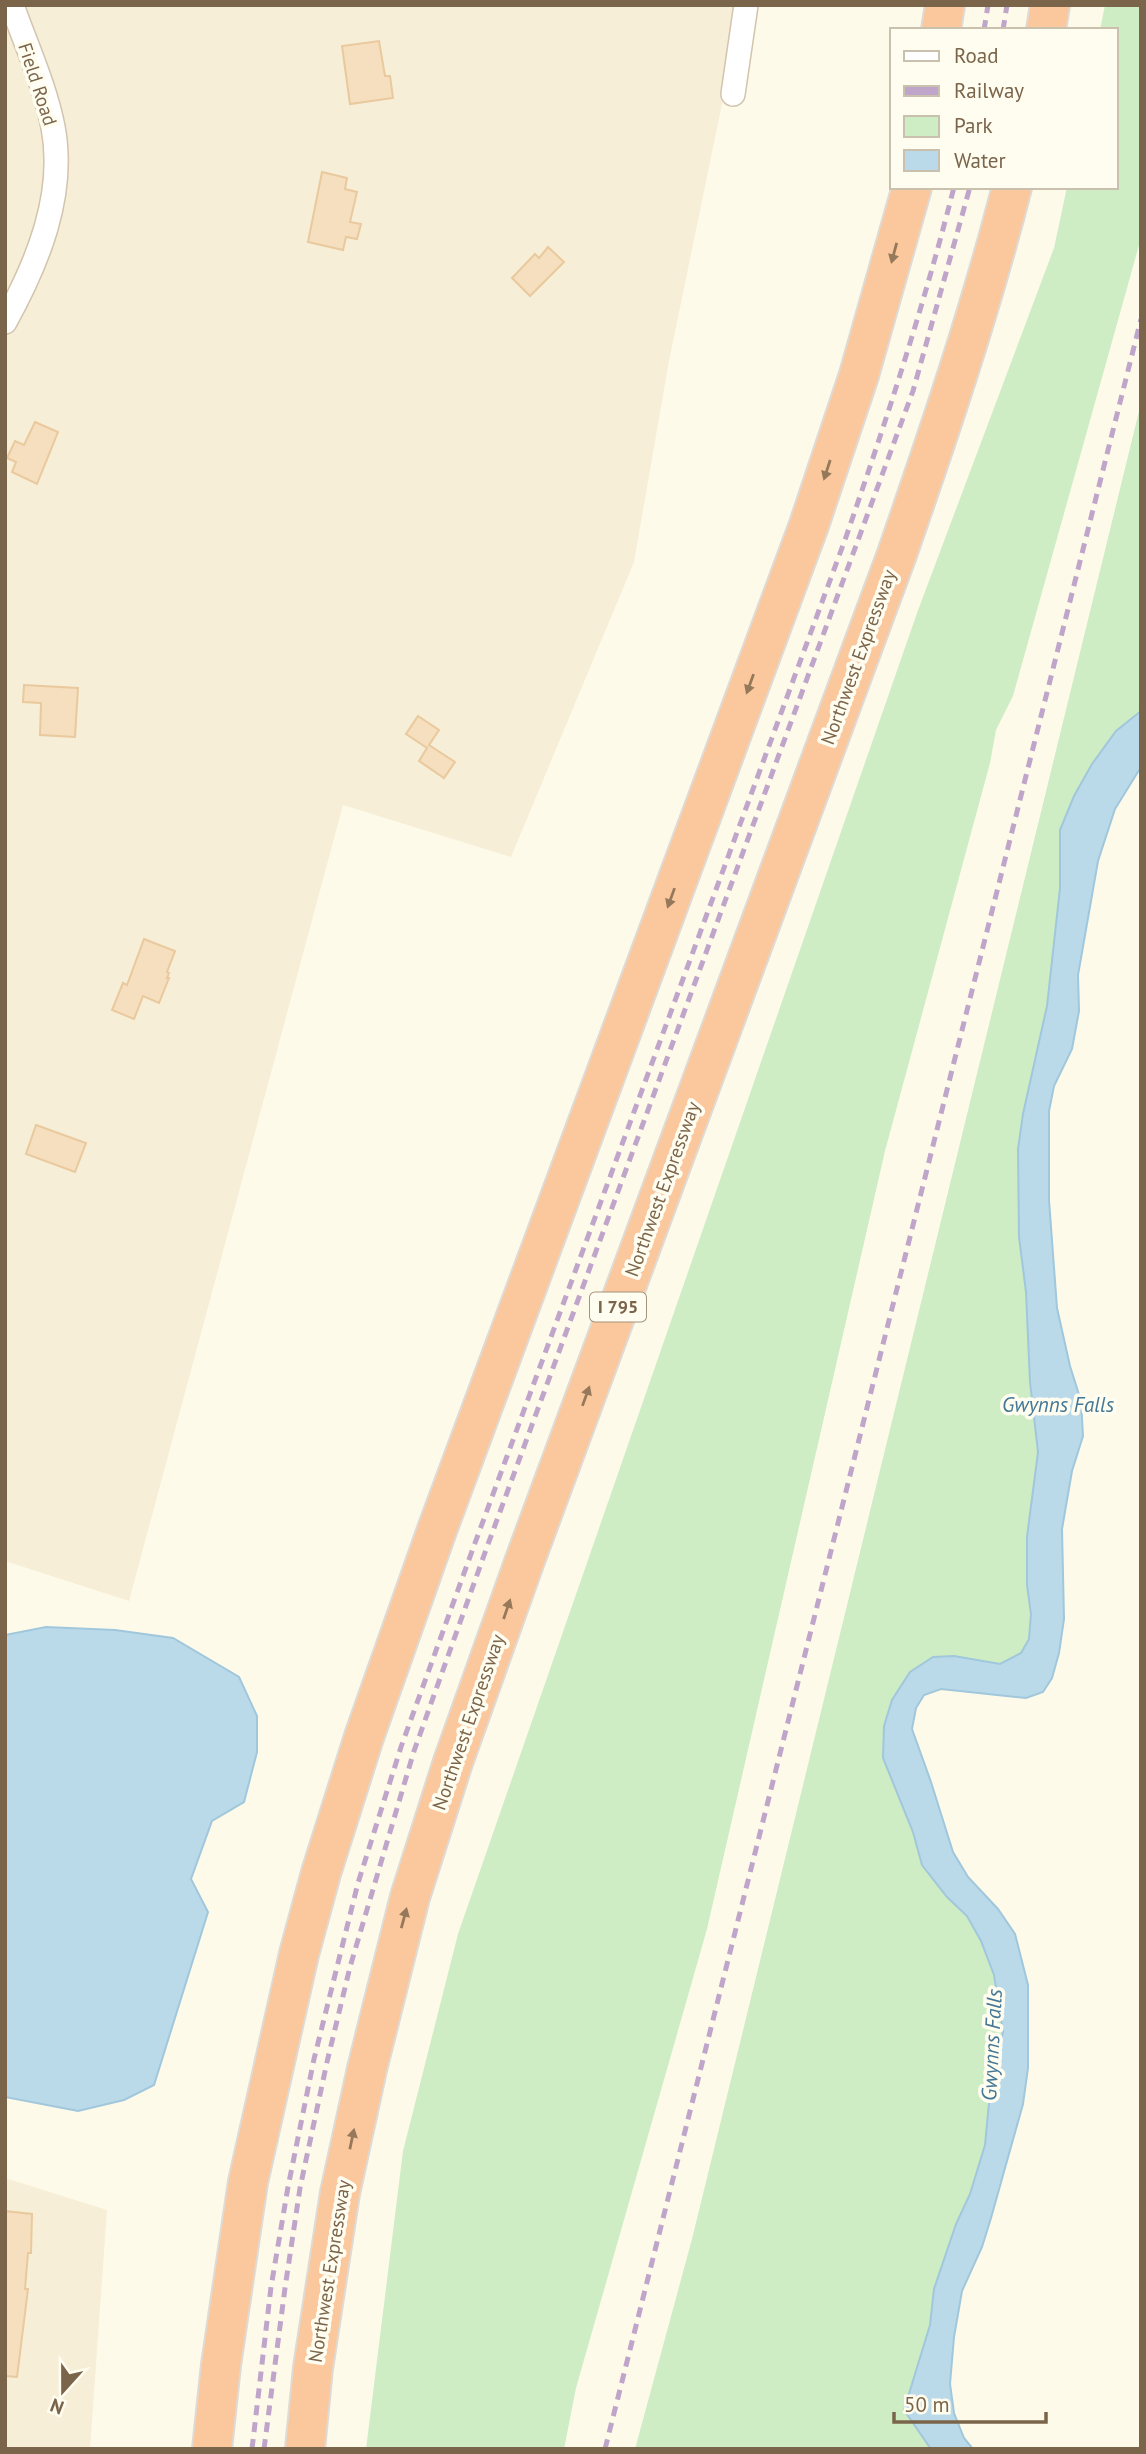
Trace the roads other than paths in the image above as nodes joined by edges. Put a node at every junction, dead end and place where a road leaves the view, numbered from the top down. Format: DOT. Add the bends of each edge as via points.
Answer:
graph roads {
  1 [pos="12,5"];
  2 [pos="746,5"];
  3 [pos="945,5"];
  4 [pos="1050,5"];
  5 [pos="941,28"];
  6 [pos="1045,28"];
  7 [pos="733,94"];
  8 [pos="911,189"];
  9 [pos="1011,189"];
  10 [pos="5,322"];
  11 [pos="212,2449"];
  12 [pos="305,2449"];
  1 -- 10 [label="street, Field Road" via="45,99 55,158 45,234"];
  2 -- 7 [label="street"];
  3 -- 5 [label="highway"];
  4 -- 6 [label="highway"];
  8 -- 11 [label="highway, one-way" via="859,375 809,525 432,1543 321,1873 248,2182"];
  12 -- 9 [label="highway, Northwest Expressway / I 795, one-way" via="340,2193 410,1897 525,1560 950,402"];
}
